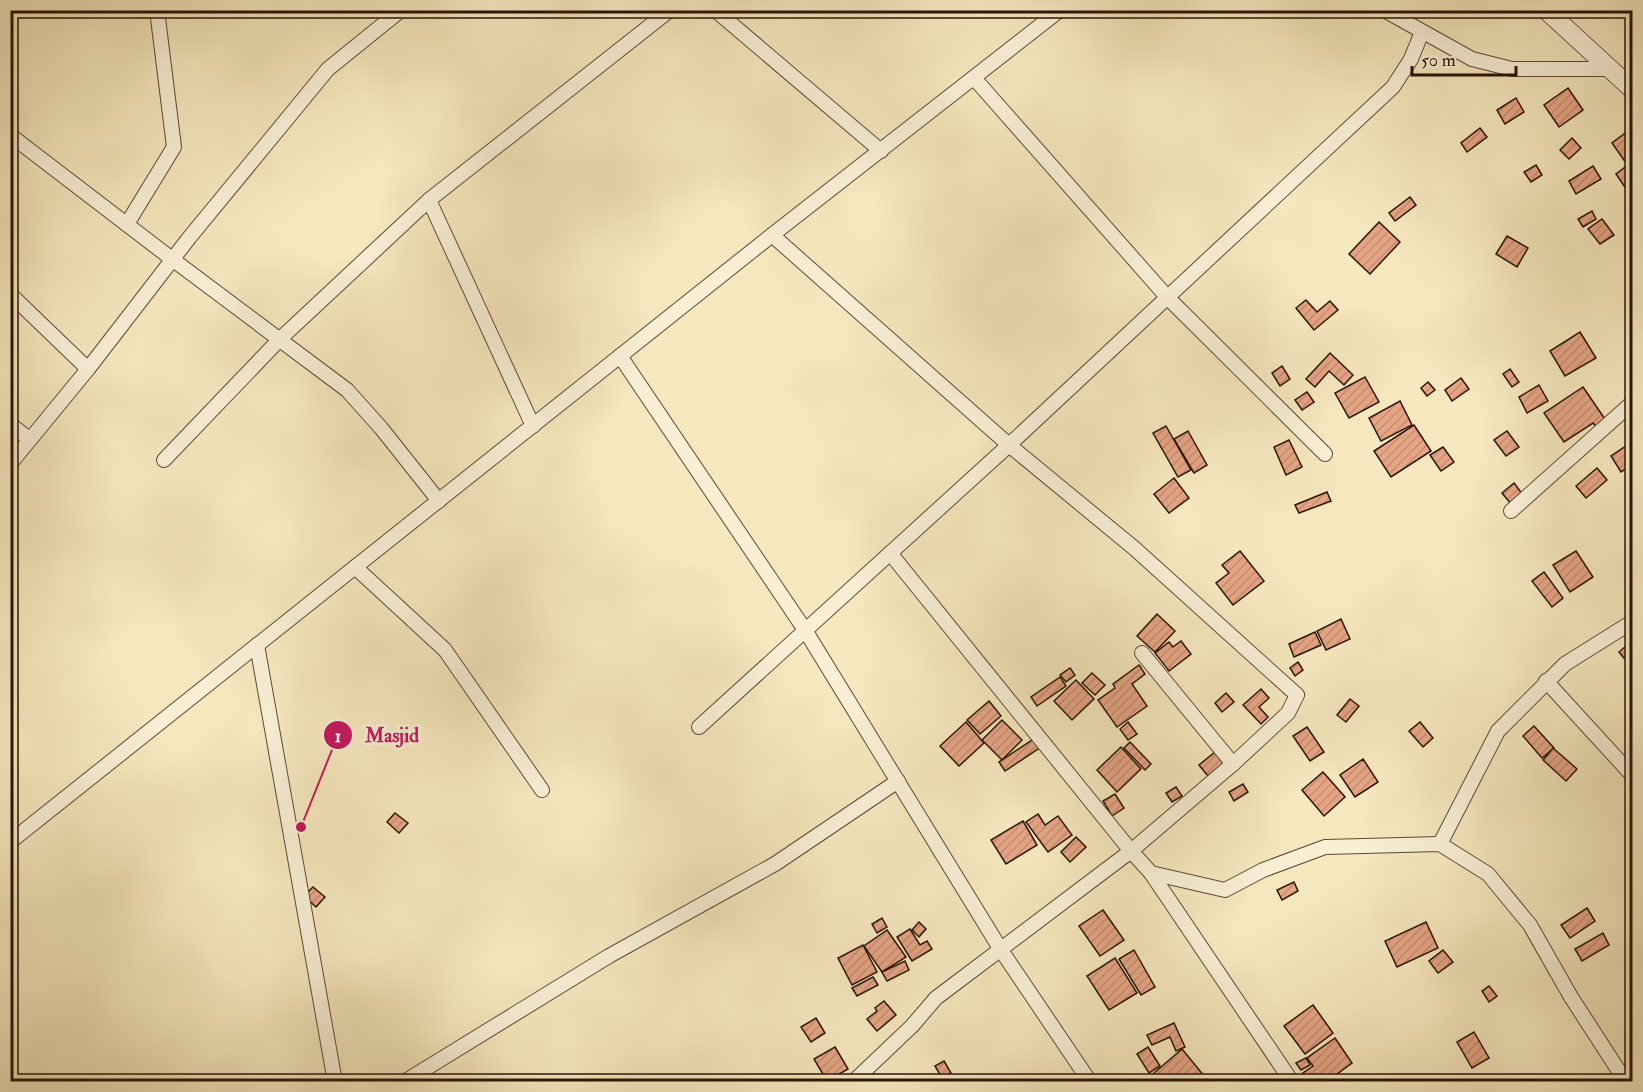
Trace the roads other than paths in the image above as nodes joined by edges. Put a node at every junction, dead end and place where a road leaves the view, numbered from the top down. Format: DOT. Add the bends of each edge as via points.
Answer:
graph roads {
  1 [pos="157,10"];
  2 [pos="401,10"];
  3 [pos="669,10"];
  4 [pos="715,10"];
  5 [pos="1060,10"];
  6 [pos="1384,10"];
  7 [pos="1546,10"];
  8 [pos="1422,32"];
  9 [pos="1610,69"];
  10 [pos="974,78"];
  11 [pos="1632,89"];
  12 [pos="10,135"];
  13 [pos="881,151"];
  14 [pos="429,200"];
  15 [pos="127,224"];
  16 [pos="772,235"];
  17 [pos="172,259"];
  18 [pos="10,294"];
  19 [pos="1168,298"];
  20 [pos="280,339"];
  21 [pos="620,356"];
  22 [pos="88,369"];
  23 [pos="1632,403"];
  24 [pos="10,424"];
  25 [pos="533,426"];
  26 [pos="29,440"];
  27 [pos="1009,445"];
  28 [pos="1325,454"];
  29 [pos="164,460"];
  30 [pos="10,464"];
  31 [pos="439,501"];
  32 [pos="1511,511"];
  33 [pos="890,553"];
  34 [pos="355,567"];
  35 [pos="1632,622"];
  36 [pos="806,630"];
  37 [pos="257,645"];
  38 [pos="1142,653"];
  39 [pos="1546,681"];
  40 [pos="699,727"];
  41 [pos="1233,764"];
  42 [pos="1632,776"];
  43 [pos="898,780"];
  44 [pos="542,790"];
  45 [pos="10,842"];
  46 [pos="1440,844"];
  47 [pos="1131,851"];
  48 [pos="1150,873"];
  49 [pos="1001,950"];
  50 [pos="335,1082"];
  51 [pos="404,1082"];
  52 [pos="853,1082"];
  53 [pos="1090,1082"];
  54 [pos="1292,1082"];
  55 [pos="1626,1082"];
  1 -- 15 [label="street" via="174,147"];
  2 -- 17 [label="street" via="328,69"];
  3 -- 14 [label="street"];
  4 -- 13 [label="street"];
  5 -- 10 [label="street"];
  6 -- 8 [label="street"];
  7 -- 9 [label="street"];
  8 -- 9 [label="street" via="1472,59 1512,69"];
  8 -- 19 [label="street" via="1393,87"];
  9 -- 11 [label="street"];
  10 -- 13 [label="street"];
  10 -- 19 [label="street"];
  12 -- 15 [label="street"];
  13 -- 16 [label="street"];
  14 -- 20 [label="street"];
  14 -- 25 [label="street"];
  15 -- 17 [label="street"];
  16 -- 21 [label="street"];
  16 -- 27 [label="street"];
  17 -- 20 [label="street"];
  17 -- 22 [label="street"];
  18 -- 22 [label="street"];
  19 -- 27 [label="street"];
  19 -- 28 [label="street"];
  20 -- 29 [label="street"];
  20 -- 31 [label="street" via="347,390"];
  21 -- 25 [label="street"];
  21 -- 36 [label="street"];
  22 -- 26 [label="street"];
  23 -- 32 [label="street"];
  24 -- 26 [label="street"];
  25 -- 31 [label="street"];
  26 -- 30 [label="street"];
  27 -- 33 [label="street"];
  27 -- 41 [label="street" via="1134,548 1297,695 1288,713"];
  31 -- 34 [label="street"];
  33 -- 36 [label="street"];
  33 -- 47 [label="street"];
  34 -- 37 [label="street"];
  34 -- 44 [label="street" via="445,651"];
  35 -- 39 [label="street" via="1565,664"];
  36 -- 40 [label="street"];
  36 -- 43 [label="street"];
  37 -- 45 [label="street"];
  37 -- 50 [label="street"];
  38 -- 41 [label="street"];
  39 -- 42 [label="street"];
  39 -- 46 [label="street" via="1498,731"];
  41 -- 47 [label="street"];
  43 -- 49 [label="street"];
  43 -- 51 [label="street" via="775,864 609,956"];
  46 -- 48 [label="street" via="1325,847 1263,870 1225,890"];
  46 -- 55 [label="street" via="1488,874 1530,925"];
  47 -- 48 [label="street"];
  47 -- 49 [label="street"];
  48 -- 54 [label="street"];
  49 -- 52 [label="street" via="936,998"];
  49 -- 53 [label="street"];
}
